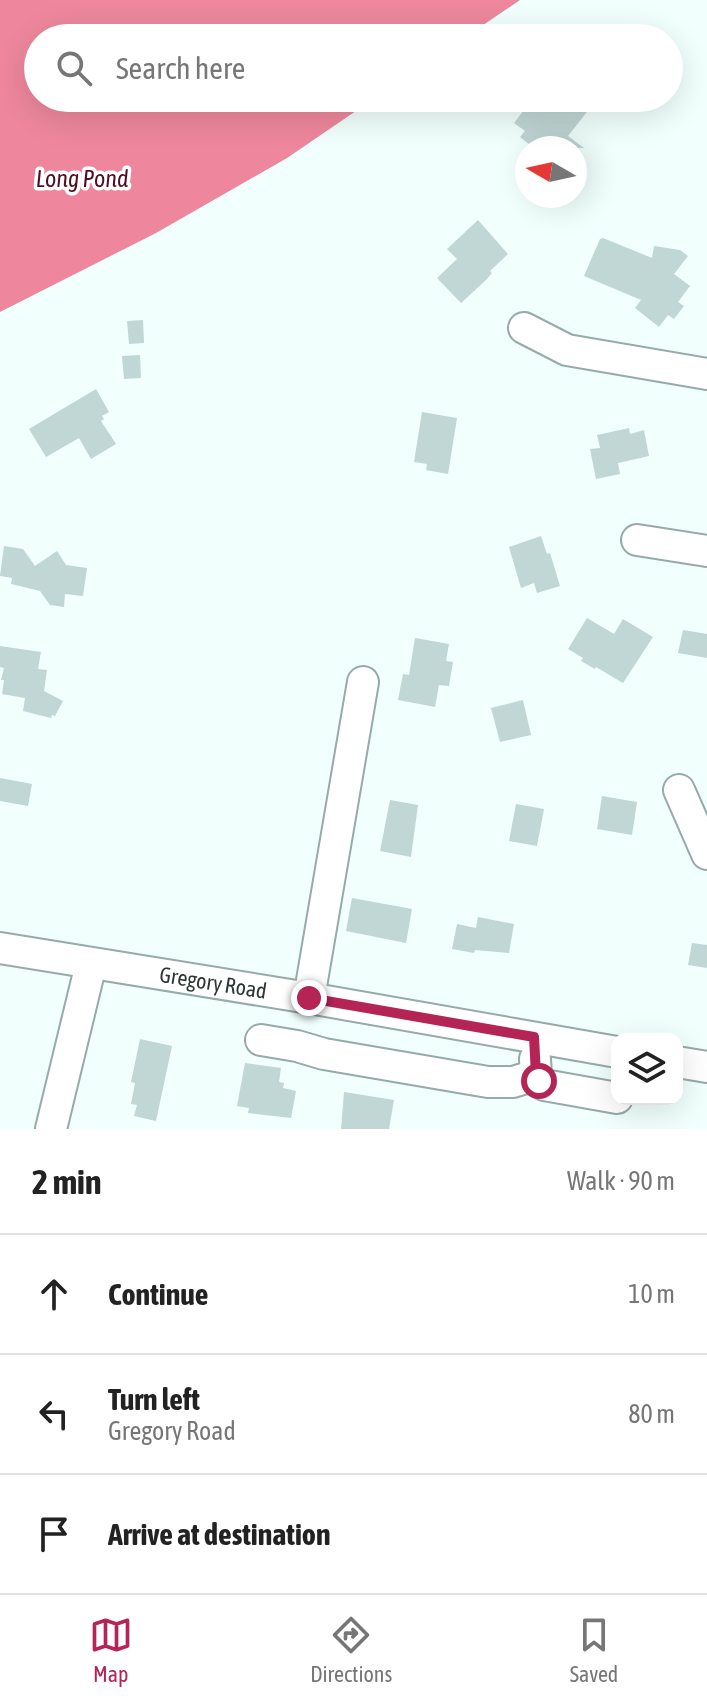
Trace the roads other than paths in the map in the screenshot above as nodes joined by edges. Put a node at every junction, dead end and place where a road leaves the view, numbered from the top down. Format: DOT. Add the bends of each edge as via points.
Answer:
graph roads {
  1 [pos="524,328"];
  2 [pos="707,374"];
  3 [pos="637,540"];
  4 [pos="707,551"];
  5 [pos="363,682"];
  6 [pos="679,790"];
  7 [pos="707,854"];
  8 [pos="0,948"];
  9 [pos="91,964"];
  10 [pos="309,998"];
  11 [pos="534,1037"];
  12 [pos="261,1040"];
  13 [pos="611,1051"];
  14 [pos="683,1063"];
  15 [pos="707,1067"];
  16 [pos="536,1075"];
  17 [pos="611,1097"];
  18 [pos="51,1129"];
  1 -- 2 [label="street" via="567,350"];
  3 -- 4 [label="street"];
  5 -- 10 [label="street"];
  6 -- 7 [label="street"];
  8 -- 9 [label="street, Gregory Road"];
  9 -- 10 [label="street, Gregory Road"];
  9 -- 18 [label="street"];
  10 -- 11 [label="street, Gregory Road"];
  11 -- 13 [label="street, Gregory Road"];
  11 -- 16 [label="street"];
  12 -- 16 [label="street" via="488,1082"];
  14 -- 15 [label="street"];
  16 -- 17 [label="street" via="544,1085"];
}
